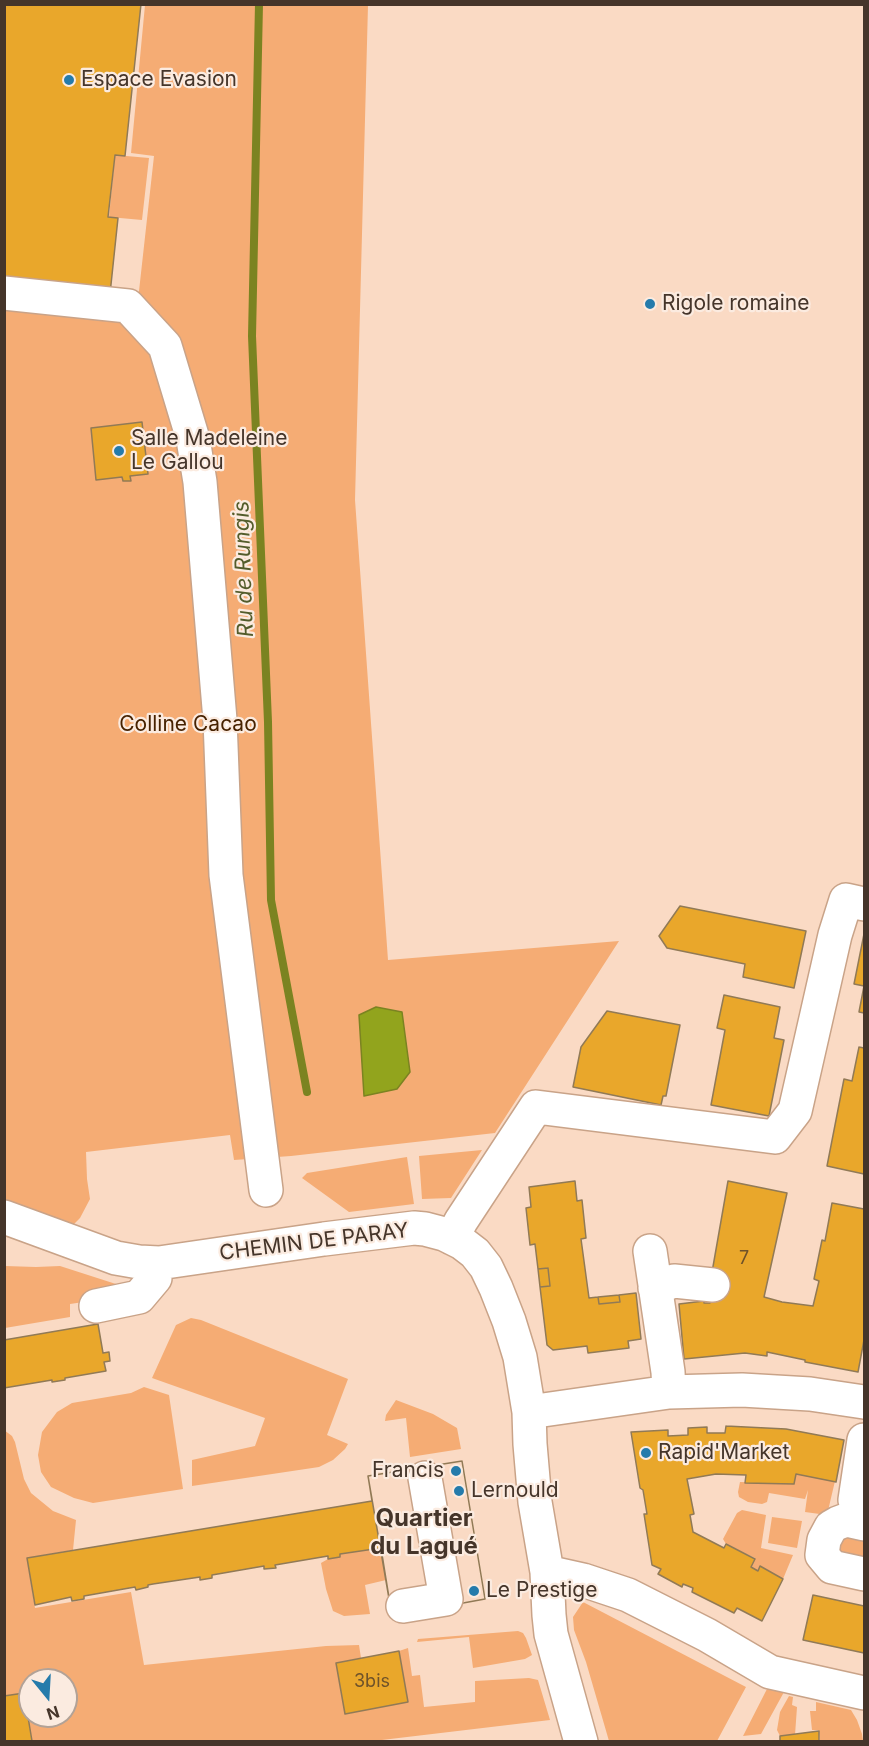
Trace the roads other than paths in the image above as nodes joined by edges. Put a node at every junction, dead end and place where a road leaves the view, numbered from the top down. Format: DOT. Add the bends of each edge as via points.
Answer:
graph roads {
  1 [pos="4,293"];
  2 [pos="855,902"];
  3 [pos="266,1190"];
  4 [pos="4,1218"];
  5 [pos="453,1238"];
  6 [pos="650,1251"];
  7 [pos="155,1278"];
  8 [pos="713,1285"];
  9 [pos="655,1288"];
  10 [pos="96,1306"];
  11 [pos="669,1392"];
  12 [pos="864,1402"];
  13 [pos="529,1412"];
  14 [pos="864,1440"];
  15 [pos="425,1478"];
  16 [pos="860,1512"];
  17 [pos="547,1572"];
  18 [pos="864,1574"];
  19 [pos="404,1606"];
  20 [pos="864,1693"];
  21 [pos="581,1742"];
  1 -- 3 [label="street" via="128,306 165,346 193,439 220,720 226,875"];
  2 -- 5 [label="street" via="835,935 795,1111 775,1137 536,1107"];
  4 -- 5 [label="street, CHEMIN DE PARAY" via="116,1258 159,1263 402,1229 425,1228"];
  5 -- 13 [label="street, CHEMIN DE PARAY" via="475,1253 496,1288 517,1345"];
  6 -- 9 [label="street"];
  7 -- 10 [label="street" via="139,1296"];
  8 -- 9 [label="street" via="674,1281"];
  9 -- 11 [label="street"];
  11 -- 12 [label="street" via="742,1390"];
  11 -- 13 [label="street"];
  13 -- 17 [label="street, CHEMIN DE PARAY" via="535,1502"];
  14 -- 16 [label="street"];
  15 -- 19 [label="street" via="446,1599"];
  16 -- 18 [label="street" via="831,1527 822,1555 832,1567"];
  17 -- 20 [label="street" via="628,1595 770,1672"];
  17 -- 21 [label="street, CHEMIN DE PARAY" via="551,1634"];
}
